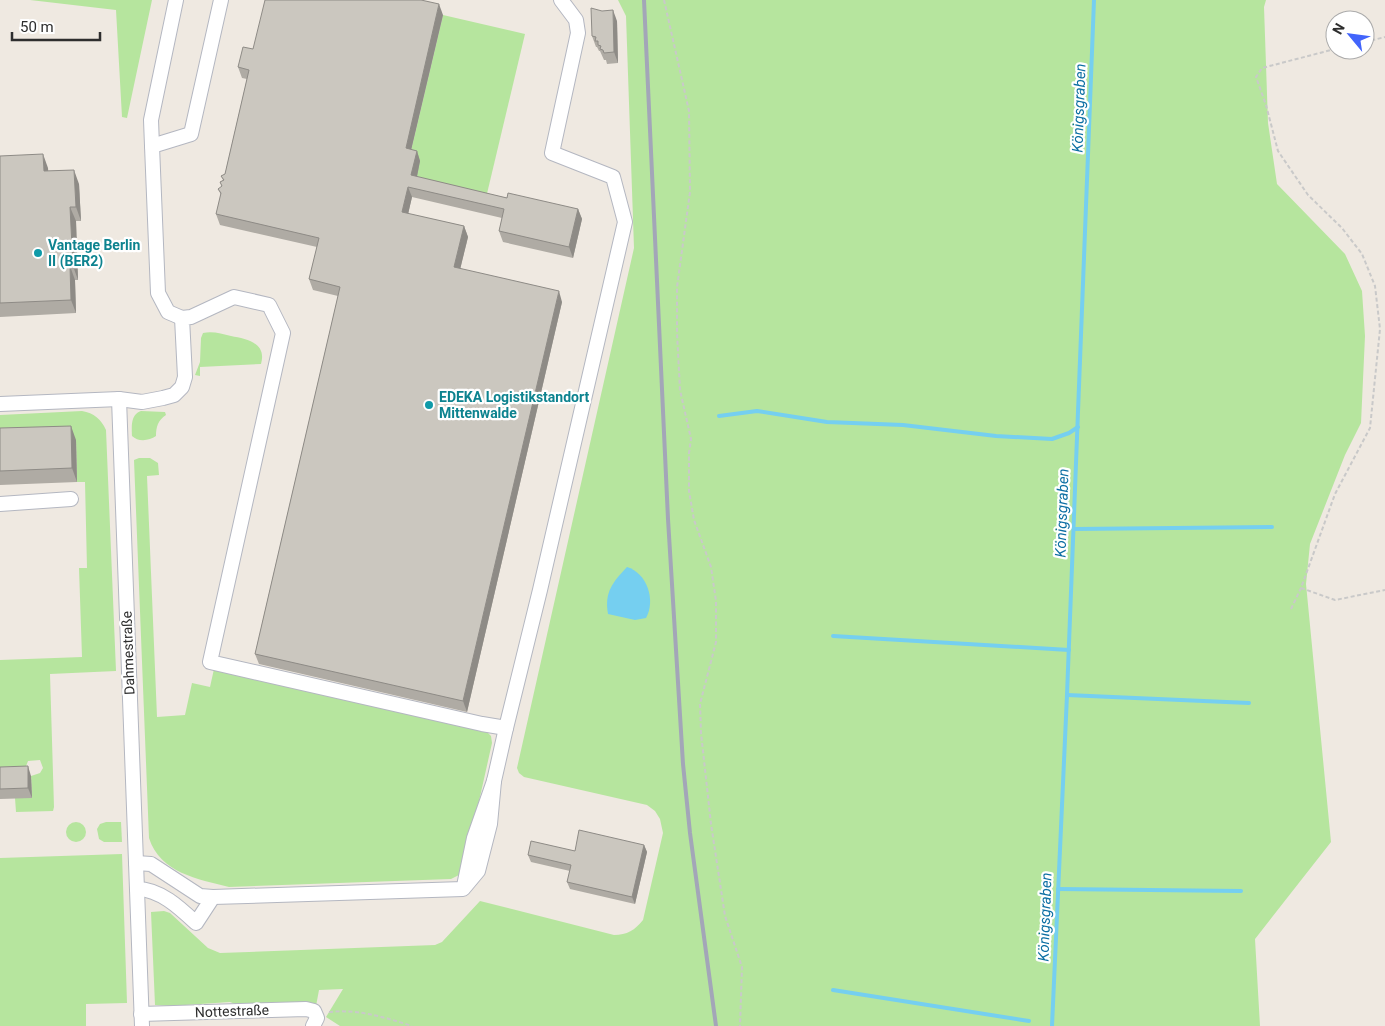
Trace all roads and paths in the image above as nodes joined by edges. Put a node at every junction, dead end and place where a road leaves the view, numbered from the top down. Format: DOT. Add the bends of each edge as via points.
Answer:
graph roads {
  1 [pos="176,0"];
  2 [pos="222,0"];
  3 [pos="561,0"];
  4 [pos="664,0"];
  5 [pos="1325,52"];
  6 [pos="152,146"];
  7 [pos="182,318"];
  8 [pos="119,399"];
  9 [pos="0,404"];
  10 [pos="71,500"];
  11 [pos="0,504"];
  12 [pos="1301,588"];
  13 [pos="1385,590"];
  14 [pos="1291,609"];
  15 [pos="506,728"];
  16 [pos="136,863"];
  17 [pos="137,890"];
  18 [pos="213,897"];
  19 [pos="315,1019"];
  20 [pos="141,1020"];
  21 [pos="412,1026"];
  22 [pos="740,1026"];
  1 -- 6 [label="street" via="151,120"];
  2 -- 6 [label="street" via="191,134"];
  3 -- 15 [label="street" via="576,20 578,33 552,153 612,177 625,222"];
  4 -- 22 [label="path" via="689,111 690,192 677,288 680,390 691,439 689,491 716,601 716,642 700,704 701,733 724,916 742,967"];
  5 -- 12 [label="path" via="1262,68 1256,77 1278,152 1308,195 1342,228 1362,254 1375,286 1380,328 1370,428 1335,494"];
  6 -- 7 [label="street" via="158,292 168,312"];
  7 -- 8 [label="street" via="185,377 182,387 174,395 164,398 142,402"];
  7 -- 15 [label="street" via="234,297 269,305 283,333 210,662"];
  8 -- 9 [label="street"];
  8 -- 16 [label="street, Dahmestraße"];
  10 -- 11 [label="street"];
  12 -- 13 [label="path" via="1335,600"];
  12 -- 14 [label="path"];
  15 -- 18 [label="street" via="494,781 490,824 478,871 463,889"];
  16 -- 17 [label="street, Dahmestraße"];
  16 -- 18 [label="street" via="151,864 200,896"];
  17 -- 18 [label="street" via="146,890 175,904 196,923"];
  17 -- 20 [label="street, Dahmestraße"];
  19 -- 20 [label="street, Nottestraße" via="314,1011 306,1009"];
  19 -- 21 [label="path" via="342,1011 373,1014"];
}
